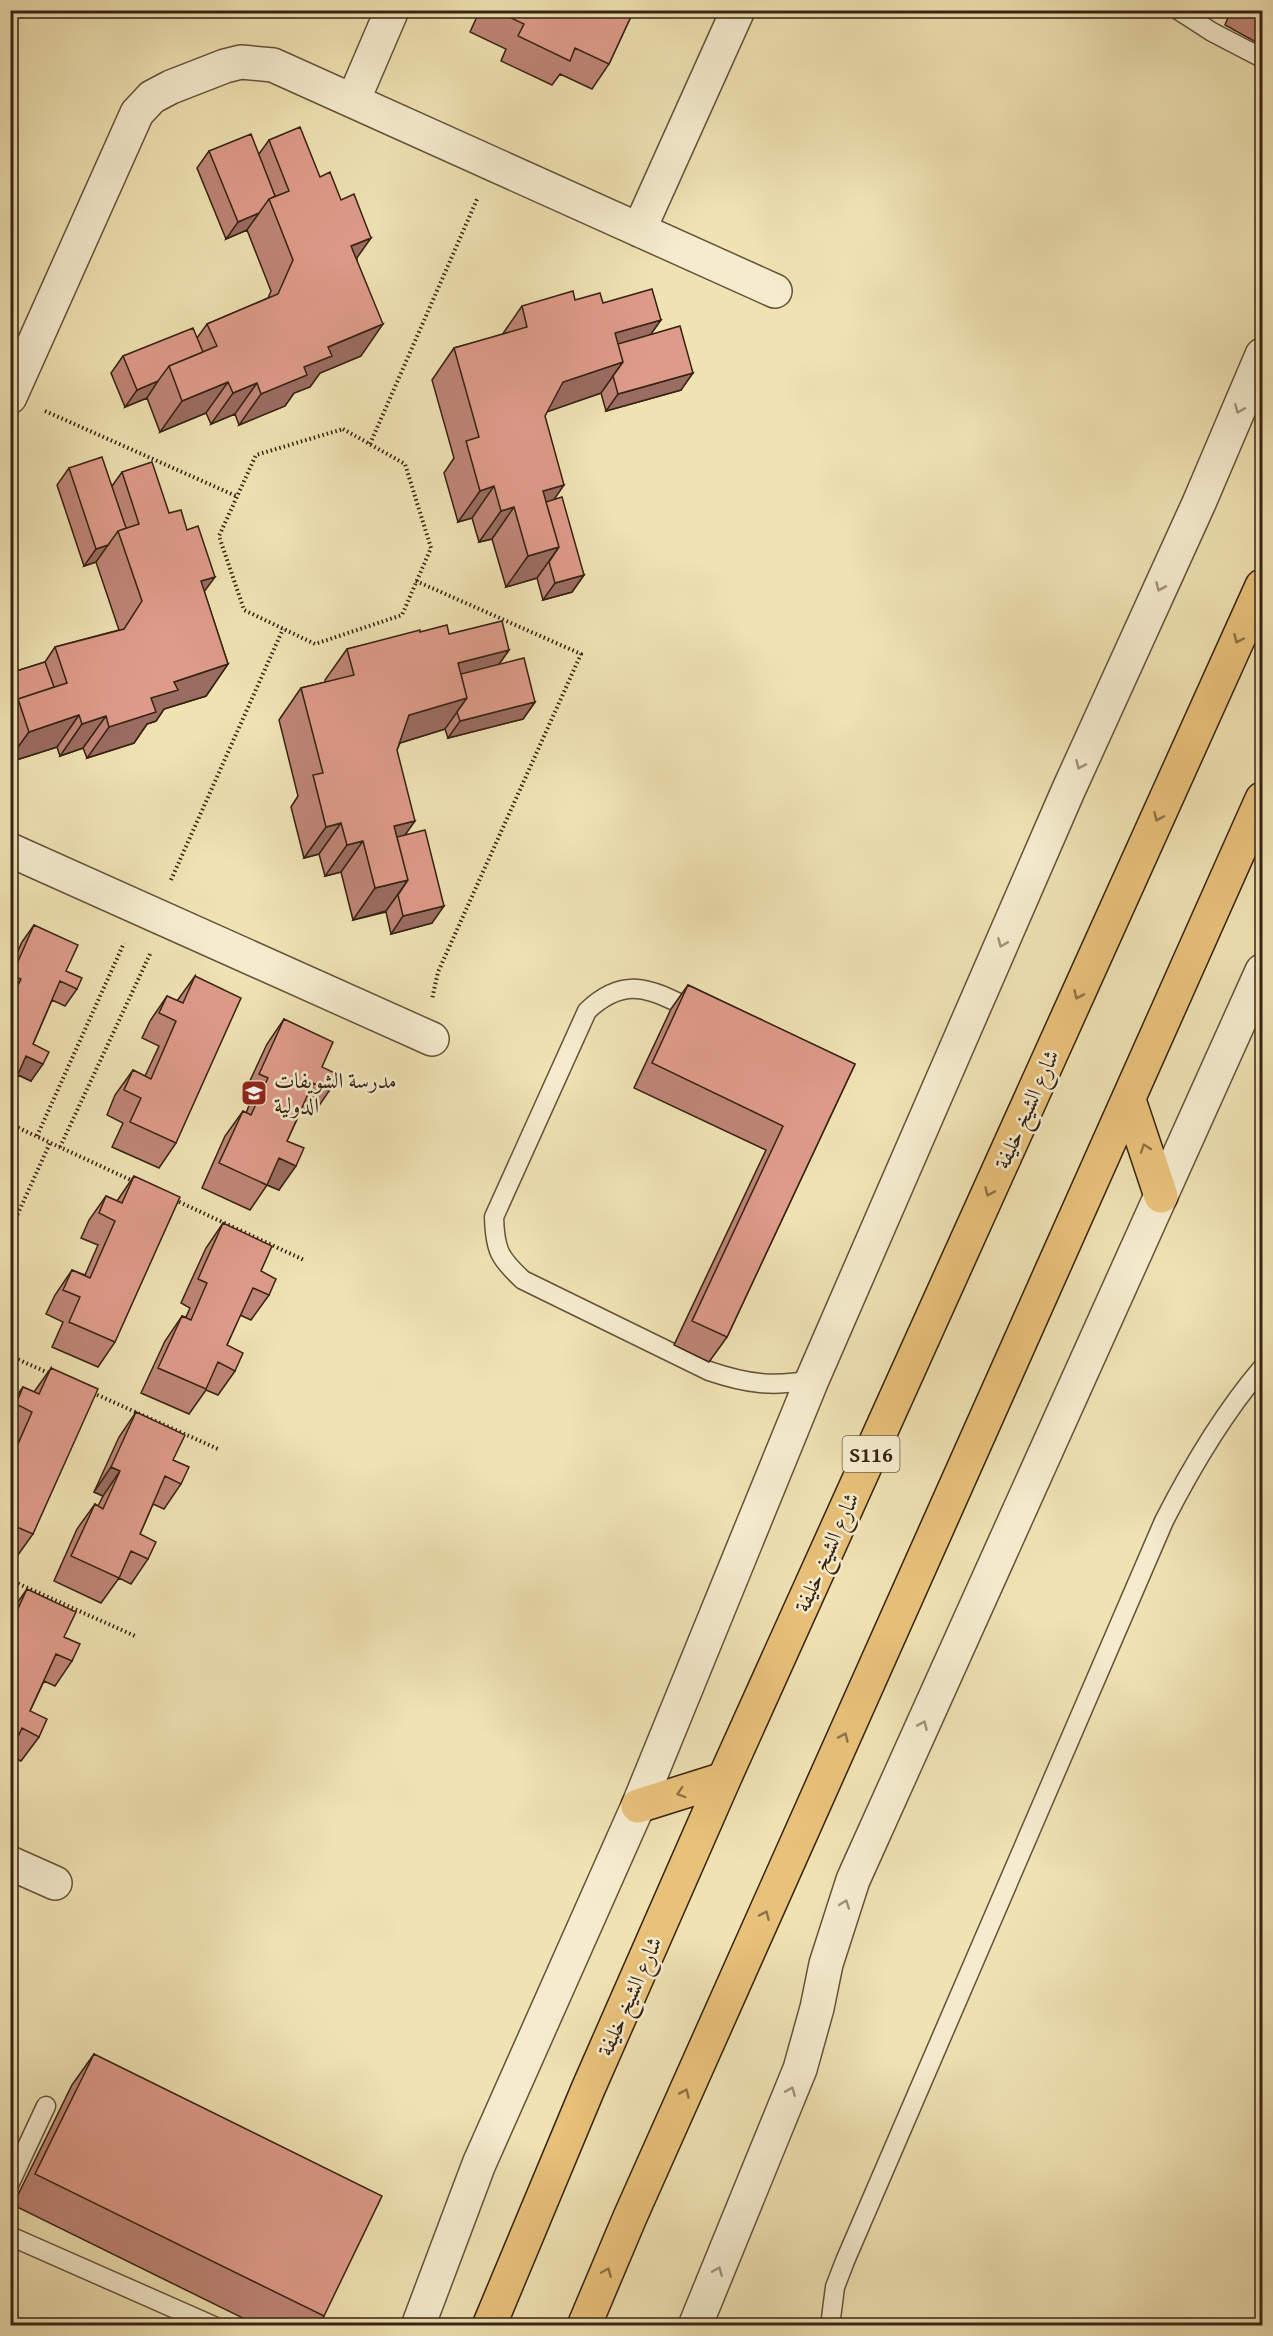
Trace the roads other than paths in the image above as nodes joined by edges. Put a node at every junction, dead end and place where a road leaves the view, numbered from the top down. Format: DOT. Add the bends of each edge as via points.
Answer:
graph roads {
  1 [pos="392,10"];
  2 [pos="738,10"];
  3 [pos="1178,10"];
  4 [pos="1263,58"];
  5 [pos="353,101"];
  6 [pos="639,230"];
  7 [pos="775,291"];
  8 [pos="1263,355"];
  9 [pos="11,396"];
  10 [pos="1263,586"];
  11 [pos="1263,799"];
  12 [pos="10,849"];
  13 [pos="1258,991"];
  14 [pos="711,1019"];
  15 [pos="432,1039"];
  16 [pos="1129,1100"];
  17 [pos="1161,1196"];
  18 [pos="1263,1368"];
  19 [pos="812,1380"];
  20 [pos="724,1779"];
  21 [pos="638,1806"];
  22 [pos="10,1863"];
  23 [pos="55,1883"];
  24 [pos="46,2106"];
  25 [pos="10,2183"];
  26 [pos="10,2236"];
  27 [pos="214,2325"];
  28 [pos="418,2325"];
  29 [pos="489,2325"];
  30 [pos="584,2325"];
  31 [pos="695,2325"];
  32 [pos="830,2325"];
  1 -- 5 [label="street"];
  2 -- 6 [label="street"];
  3 -- 4 [label="lane"];
  5 -- 6 [label="street"];
  5 -- 9 [label="street" via="273,65 257,62 225,66 152,97 137,113"];
  6 -- 7 [label="street"];
  8 -- 19 [label="street, one-way"];
  10 -- 20 [label="highway, شارع الشيخ خليفة / S116, one-way"];
  11 -- 16 [label="highway"];
  12 -- 15 [label="street"];
  13 -- 17 [label="street"];
  14 -- 19 [label="lane" via="638,988 619,990 601,998 587,1011 494,1217 495,1242 505,1264 523,1280 709,1371 760,1384"];
  17 -- 16 [label="highway, one-way"];
  30 -- 16 [label="highway, one-way"];
  31 -- 17 [label="street, one-way" via="800,2069 826,1965 853,1880"];
  18 -- 32 [label="lane" via="1207,1442 1164,1521 844,2262 835,2287"];
  19 -- 21 [label="street"];
  20 -- 21 [label="highway, one-way"];
  20 -- 29 [label="highway, شارع الشيخ خليفة / S116"];
  21 -- 28 [label="street" via="479,2164"];
  22 -- 23 [label="street"];
  24 -- 25 [label="lane"];
  26 -- 27 [label="lane"];
}
